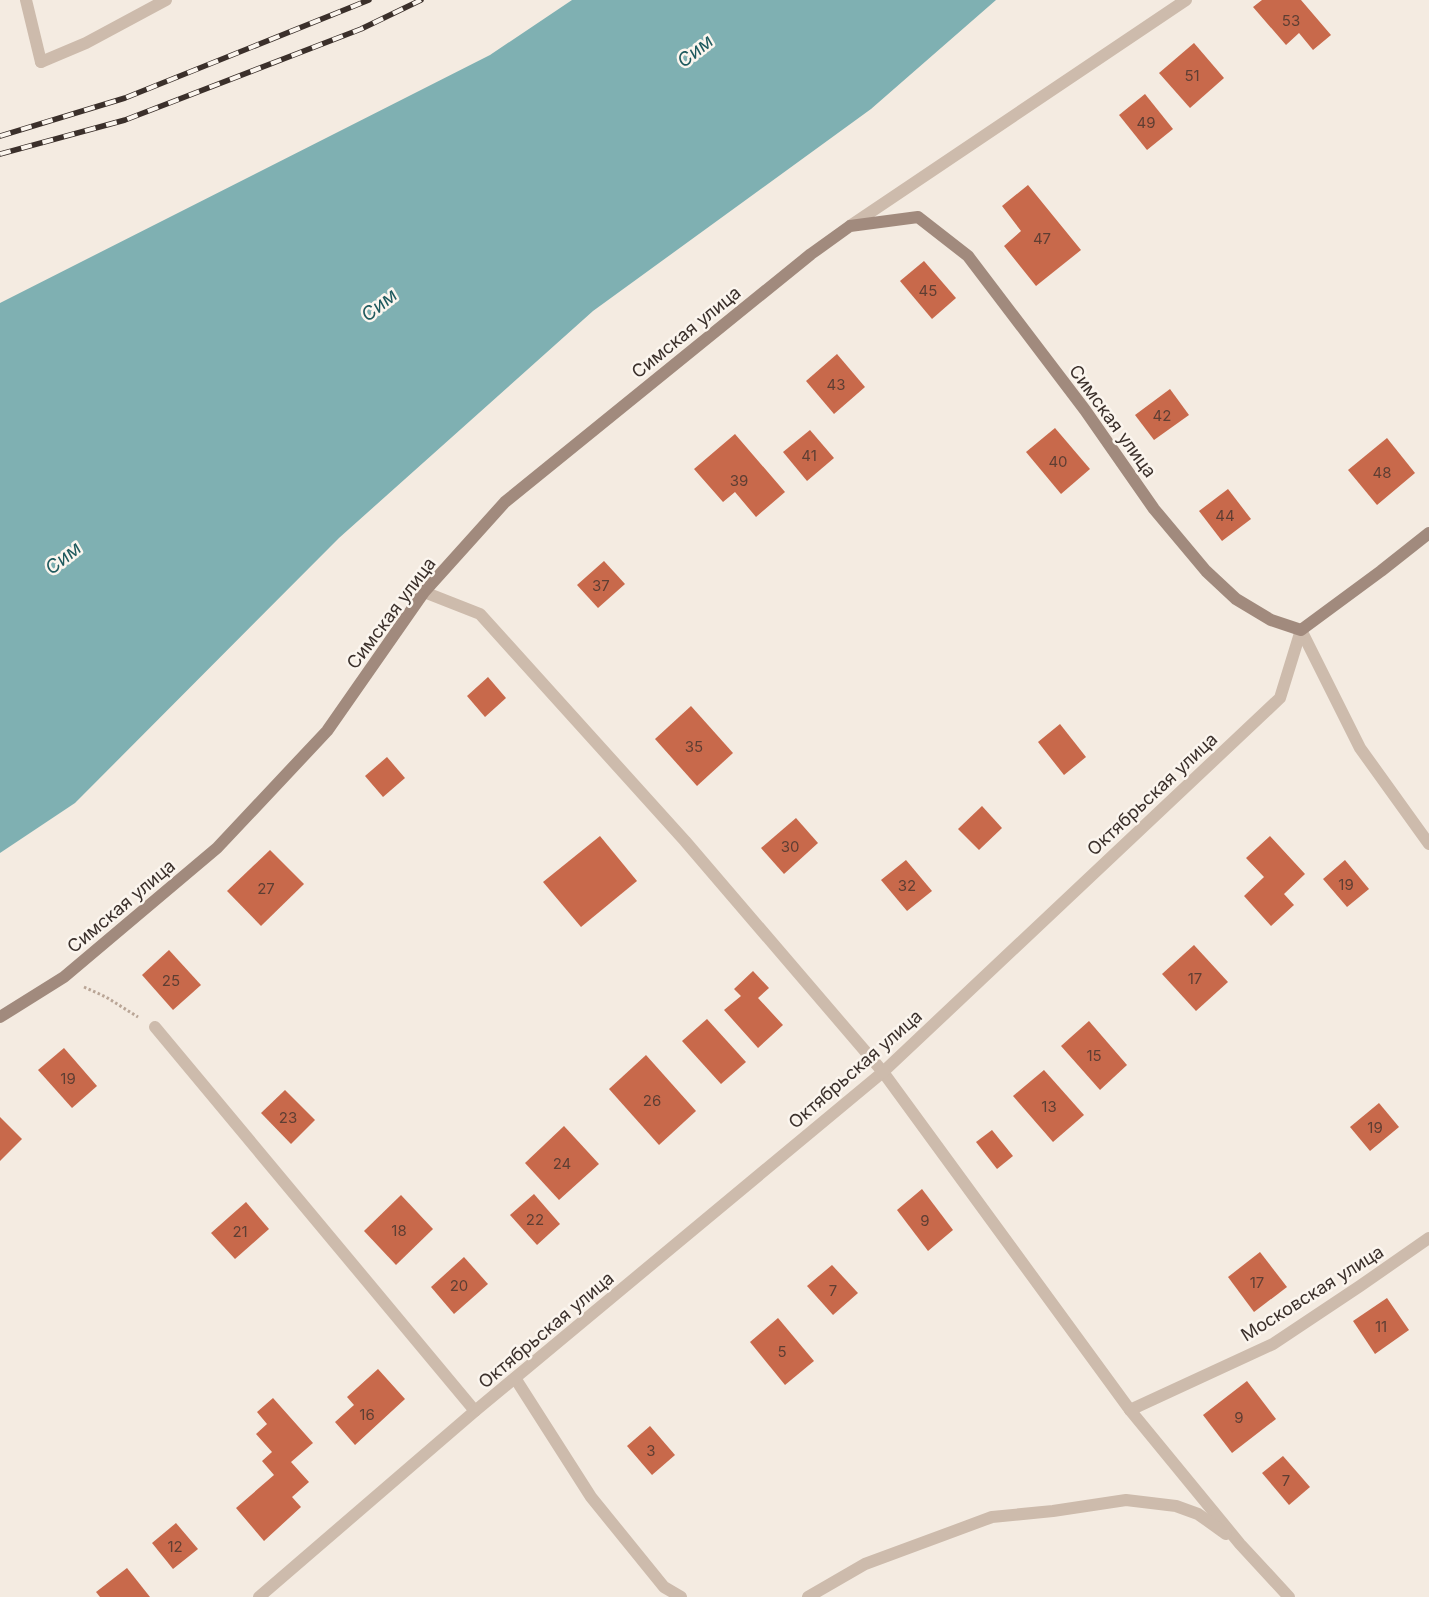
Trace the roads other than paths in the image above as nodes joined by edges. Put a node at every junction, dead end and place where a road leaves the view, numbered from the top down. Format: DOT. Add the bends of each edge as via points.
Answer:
graph roads {
  1 [pos="26,0"];
  2 [pos="166,0"];
  3 [pos="1186,0"];
  4 [pos="850,226"];
  5 [pos="1429,532"];
  6 [pos="424,592"];
  7 [pos="1301,630"];
  8 [pos="1429,844"];
  9 [pos="0,1017"];
  10 [pos="155,1027"];
  11 [pos="883,1072"];
  12 [pos="1429,1238"];
  13 [pos="515,1378"];
  14 [pos="1130,1410"];
  15 [pos="475,1411"];
  16 [pos="1240,1544"];
  17 [pos="259,1597"];
  18 [pos="680,1597"];
  19 [pos="808,1597"];
  20 [pos="1289,1597"];
  1 -- 2 [label="street" via="41,62 86,43"];
  3 -- 4 [label="street, Симская улица"];
  4 -- 6 [label="main road, Симская улица" via="505,502"];
  4 -- 7 [label="main road, Симская улица" via="918,217 968,256 1085,410 1154,509 1206,570 1236,599 1271,620"];
  5 -- 7 [label="main road" via="1381,572"];
  6 -- 9 [label="main road, Симская улица" via="327,731 217,848 64,977"];
  6 -- 11 [label="street" via="480,614 685,841"];
  7 -- 8 [label="street" via="1360,748"];
  7 -- 11 [label="street, Октябрьская улица" via="1280,698"];
  10 -- 15 [label="street"];
  11 -- 13 [label="street, Октябрьская улица"];
  11 -- 14 [label="street"];
  12 -- 14 [label="street, Московская улица" via="1273,1344"];
  13 -- 15 [label="street, Октябрьская улица"];
  13 -- 18 [label="street" via="591,1497 664,1587"];
  14 -- 16 [label="street"];
  15 -- 17 [label="street, Октябрьская улица"];
  16 -- 19 [label="street" via="1198,1514 1176,1506 1126,1500 992,1516 865,1564"];
  16 -- 20 [label="street"];
}
